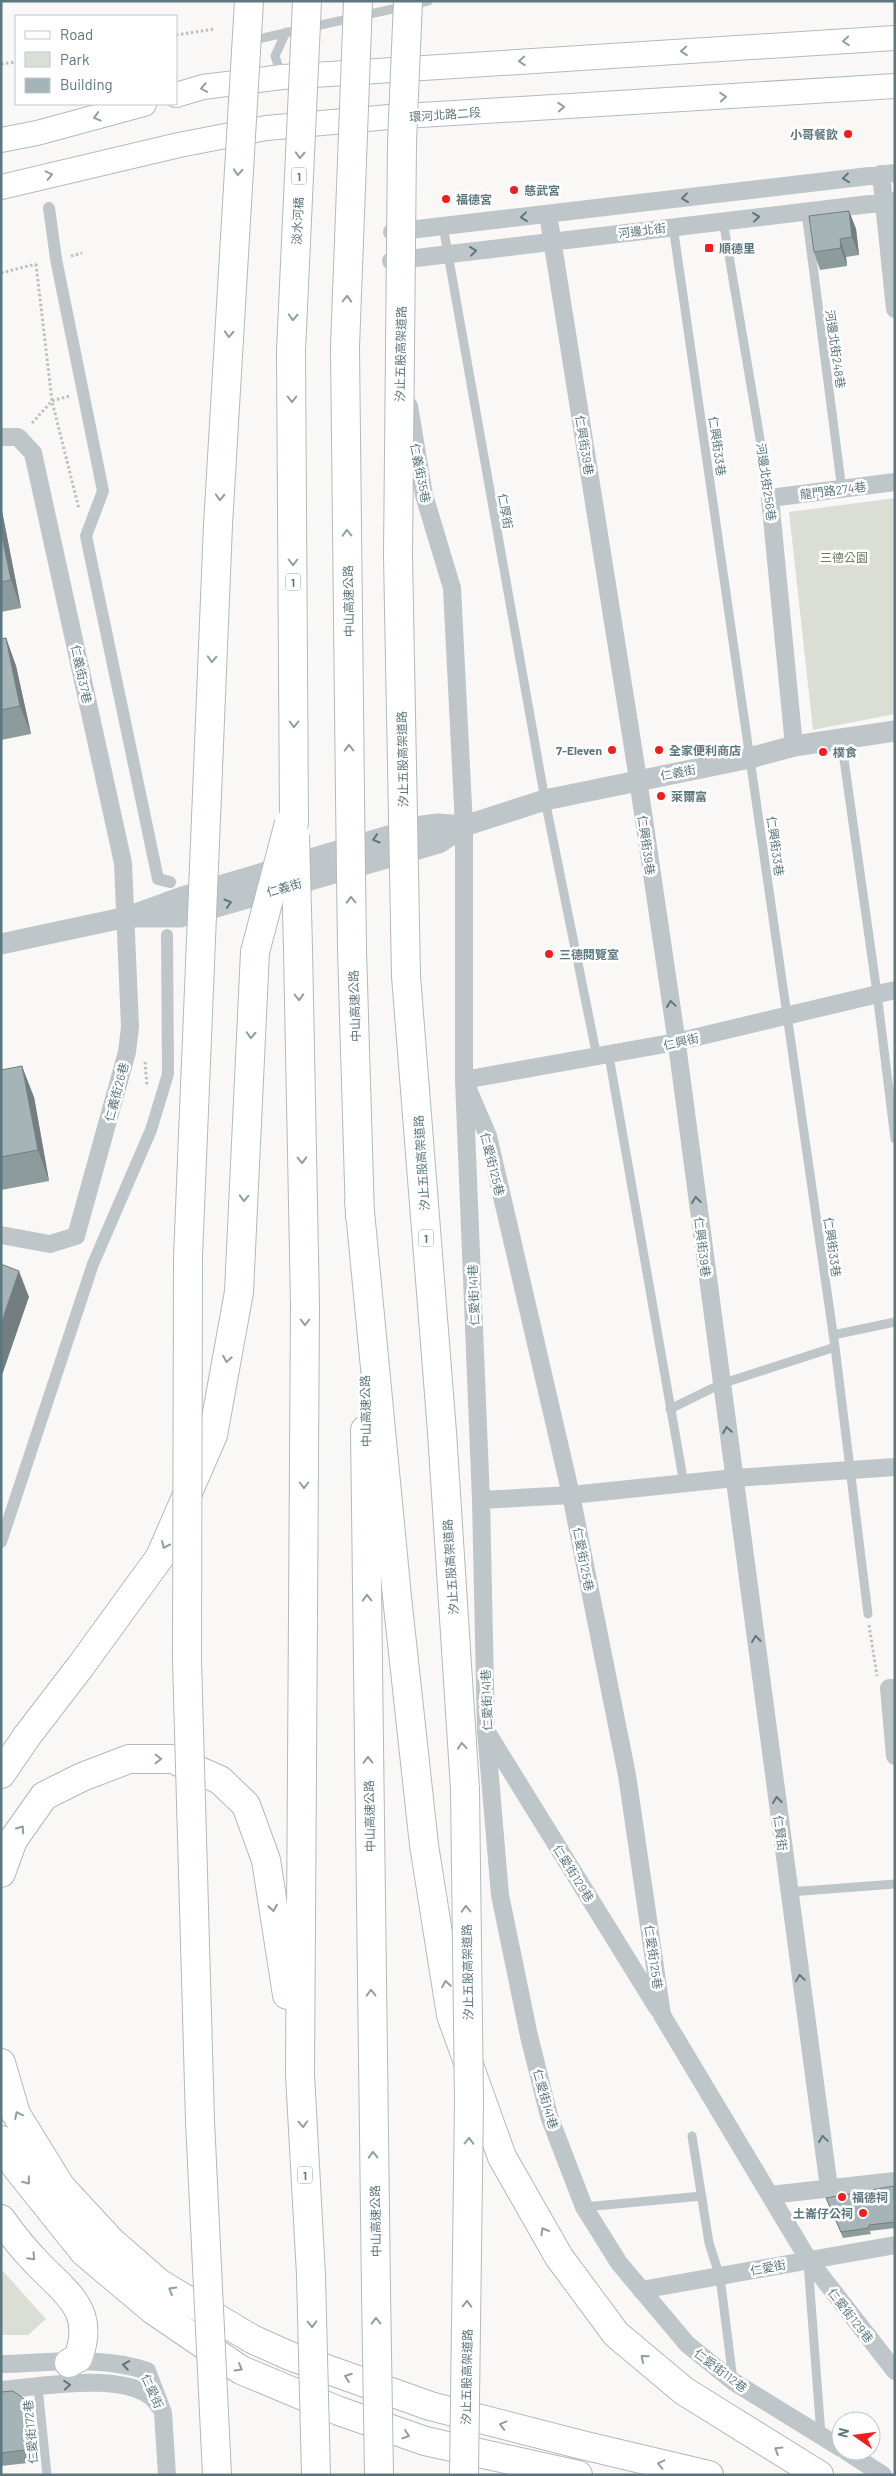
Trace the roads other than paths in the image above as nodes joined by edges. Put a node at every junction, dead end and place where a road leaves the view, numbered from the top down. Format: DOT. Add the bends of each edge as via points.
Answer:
graph roads {
  1 [pos="249,1"];
  2 [pos="307,1"];
  3 [pos="358,1"];
  4 [pos="408,1"];
  5 [pos="428,1"];
  6 [pos="286,32"];
  7 [pos="895,38"];
  8 [pos="282,77"];
  9 [pos="234,79"];
  10 [pos="895,86"];
  11 [pos="178,94"];
  12 [pos="140,105"];
  13 [pos="233,109"];
  14 [pos="389,118"];
  15 [pos="233,134"];
  16 [pos="1,140"];
  17 [pos="888,174"];
  18 [pos="1,187"];
  19 [pos="890,201"];
  20 [pos="49,208"];
  21 [pos="806,212"];
  22 [pos="548,214"];
  23 [pos="723,220"];
  24 [pos="443,226"];
  25 [pos="673,226"];
  26 [pos="392,232"];
  27 [pos="552,241"];
  28 [pos="448,254"];
  29 [pos="390,261"];
  30 [pos="895,309"];
  31 [pos="10,437"];
  32 [pos="895,482"];
  33 [pos="842,490"];
  34 [pos="770,498"];
  35 [pos="895,731"];
  36 [pos="841,738"];
  37 [pos="794,746"];
  38 [pos="750,758"];
  39 [pos="638,780"];
  40 [pos="545,800"];
  41 [pos="292,820"];
  42 [pos="464,826"];
  43 [pos="170,882"];
  44 [pos="127,917"];
  45 [pos="167,935"];
  46 [pos="1,944"];
  47 [pos="886,992"];
  48 [pos="788,1014"];
  49 [pos="676,1042"];
  50 [pos="603,1057"];
  51 [pos="464,1080"];
  52 [pos="895,1139"];
  53 [pos="359,1201"];
  54 [pos="1,1235"];
  55 [pos="895,1322"];
  56 [pos="833,1335"];
  57 [pos="835,1347"];
  58 [pos="720,1384"];
  59 [pos="670,1409"];
  60 [pos="895,1467"];
  61 [pos="850,1471"];
  62 [pos="735,1478"];
  63 [pos="684,1485"];
  64 [pos="571,1495"];
  65 [pos="481,1500"];
  66 [pos="1,1542"];
  67 [pos="868,1614"];
  68 [pos="892,1688"];
  69 [pos="486,1731"];
  70 [pos="895,1756"];
  71 [pos="1,1774"];
  72 [pos="1,1873"];
  73 [pos="895,1884"];
  74 [pos="789,1892"];
  75 [pos="662,2015"];
  76 [pos="1,2063"];
  77 [pos="300,2075"];
  78 [pos="692,2136"];
  79 [pos="1,2140"];
  80 [pos="895,2181"];
  81 [pos="829,2188"];
  82 [pos="770,2195"];
  83 [pos="702,2196"];
  84 [pos="584,2207"];
  85 [pos="1,2219"];
  86 [pos="895,2245"];
  87 [pos="808,2259"];
  88 [pos="720,2277"];
  89 [pos="641,2290"];
  90 [pos="69,2363"];
  91 [pos="1,2364"];
  92 [pos="895,2371"];
  93 [pos="734,2382"];
  94 [pos="38,2387"];
  95 [pos="1,2390"];
  96 [pos="163,2413"];
  97 [pos="821,2435"];
  98 [pos="831,2442"];
  99 [pos="861,2461"];
  100 [pos="46,2475"];
  101 [pos="167,2475"];
  102 [pos="217,2475"];
  103 [pos="316,2475"];
  104 [pos="379,2475"];
  105 [pos="464,2475"];
  106 [pos="578,2475"];
  107 [pos="709,2475"];
  108 [pos="819,2475"];
  109 [pos="883,2475"];
  1 -- 102 [label="highway, one-way, bridge" via="218,534 188,1257 187,1660 200,2121"];
  2 -- 41 [label="highway, 淡水河橋 / 1, one-way, bridge" via="291,351"];
  53 -- 3 [label="highway, 中山高速公路, one-way, bridge" via="352,949 345,347"];
  105 -- 4 [label="highway, 汐止五股高架道路 / 1, one-way, bridge" via="469,2102 465,1789 442,1432 406,966 398,556 402,143"];
  5 -- 6 [label="lane"];
  6 -- 8 [label="lane" via="276,56"];
  6 -- 9 [label="lane" via="250,41 237,56"];
  7 -- 8 [label="main road, one-way"];
  8 -- 9 [label="main road"];
  9 -- 11 [label="main road, one-way"];
  14 -- 10 [label="main road, 環河北路二段, one-way"];
  12 -- 16 [label="main road, one-way"];
  13 -- 15 [label="lane"];
  14 -- 15 [label="main road, 環河北路二段" via="266,128"];
  14 -- 26 [label="street, 仁義街35巷"];
  18 -- 15 [label="main road, 環河北路二段, one-way"];
  17 -- 19 [label="street"];
  17 -- 22 [label="street, one-way"];
  19 -- 21 [label="street, 河邊北街"];
  19 -- 30 [label="street"];
  20 -- 43 [label="street" via="56,260 104,491 86,536 158,879"];
  23 -- 21 [label="street, 河邊北街, one-way"];
  21 -- 33 [label="lane, 河邊北街248巷"];
  22 -- 24 [label="street, one-way"];
  22 -- 27 [label="street, 仁興街39巷"];
  23 -- 25 [label="street, 河邊北街"];
  23 -- 34 [label="lane, 河邊北街256巷"];
  24 -- 26 [label="street"];
  24 -- 28 [label="lane, 仁厚街"];
  25 -- 27 [label="street, 河邊北街"];
  25 -- 38 [label="lane, 仁興街33巷"];
  26 -- 29 [label="street, 仁義街35巷"];
  28 -- 27 [label="street, 河邊北街, one-way"];
  27 -- 39 [label="street, 仁興街39巷"];
  28 -- 29 [label="street, 河邊北街"];
  28 -- 40 [label="lane, 仁厚街"];
  29 -- 42 [label="street, 仁義街35巷" via="389,288 424,495 452,588"];
  31 -- 44 [label="street, 仁義街37巷" via="33,453 123,863"];
  32 -- 33 [label="street, 龍門路274巷"];
  33 -- 34 [label="street, 龍門路274巷"];
  34 -- 37 [label="street, 河邊北街256巷"];
  35 -- 36 [label="street, 仁義街"];
  36 -- 37 [label="street, 仁義街"];
  36 -- 47 [label="lane"];
  37 -- 38 [label="street, 仁義街"];
  38 -- 39 [label="street, 仁義街"];
  38 -- 48 [label="lane, 仁興街33巷"];
  39 -- 40 [label="street, 仁義街"];
  49 -- 39 [label="street, 仁興街39巷, one-way"];
  40 -- 42 [label="street, 仁義街"];
  40 -- 50 [label="lane, 仁厚街"];
  41 -- 71 [label="highway, one-way, bridge" via="255,952 239,1292 213,1435 160,1557"];
  41 -- 77 [label="highway, 1, one-way, bridge" via="298,948 305,1305"];
  42 -- 44 [label="street, 仁義街" via="439,843 181,917"];
  42 -- 51 [label="street, 仁愛街125巷"];
  44 -- 46 [label="street, 仁義街"];
  44 -- 54 [label="street, 仁義街26巷" via="130,1027 76,1236 50,1244"];
  45 -- 66 [label="street" via="168,1074 151,1130 93,1264"];
  47 -- 48 [label="street, 仁興街"];
  47 -- 52 [label="lane"];
  48 -- 49 [label="street, 仁興街"];
  48 -- 56 [label="lane, 仁興街33巷"];
  49 -- 50 [label="street, 仁興街"];
  58 -- 49 [label="street, 仁興街39巷, one-way"];
  50 -- 51 [label="street, 仁興街"];
  50 -- 59 [label="lane, 仁厚街"];
  51 -- 64 [label="street, 仁愛街125巷" via="488,1136"];
  51 -- 65 [label="street, 仁愛街141巷"];
  104 -- 53 [label="highway, 中山高速公路, one-way, bridge" via="365,1383"];
  108 -- 53 [label="highway, one-way" via="684,2391 616,2334 559,2257 502,2157 451,2015 424,1846"];
  55 -- 56 [label="lane"];
  56 -- 57 [label="lane, 仁興街33巷"];
  57 -- 58 [label="lane"];
  57 -- 61 [label="lane, 仁興街33巷"];
  58 -- 59 [label="lane"];
  62 -- 58 [label="street, 仁興街39巷, one-way"];
  59 -- 63 [label="lane, 仁厚街"];
  60 -- 61 [label="street"];
  61 -- 62 [label="street"];
  61 -- 67 [label="lane, 仁興街33巷"];
  62 -- 63 [label="street"];
  74 -- 62 [label="street, 仁賢街, one-way"];
  63 -- 64 [label="street"];
  64 -- 65 [label="street"];
  64 -- 75 [label="street, 仁愛街125巷" via="627,1775"];
  65 -- 69 [label="street, 仁愛街141巷"];
  68 -- 70 [label="street"];
  69 -- 75 [label="street, 仁愛街129巷"];
  69 -- 84 [label="street, 仁愛街141巷" via="500,1895 529,2036 548,2116"];
  72 -- 77 [label="highway, one-way" via="13,1840 44,1796 82,1777 129,1759 172,1759 220,1780 246,1805 266,1860"];
  73 -- 74 [label="lane"];
  81 -- 74 [label="street, 仁賢街, one-way"];
  75 -- 82 [label="street, 仁愛街125巷"];
  107 -- 76 [label="highway, one-way" via="430,2406 290,2356 252,2339 160,2283 111,2241 67,2194 16,2114"];
  77 -- 103 [label="highway, 1, one-way, bridge" via="311,2275"];
  78 -- 83 [label="lane"];
  79 -- 106 [label="highway, one-way" via="16,2166 84,2252 153,2310 242,2370 338,2411 425,2441"];
  80 -- 81 [label="street"];
  81 -- 82 [label="street"];
  82 -- 87 [label="street, 仁愛街125巷"];
  83 -- 84 [label="lane"];
  83 -- 88 [label="lane" via="708,2243"];
  84 -- 89 [label="street, 仁愛街141巷" via="619,2264"];
  85 -- 90 [label="highway, one-way" via="15,2239 69,2294 80,2310 83,2344 78,2358"];
  86 -- 87 [label="street, 仁愛街"];
  87 -- 88 [label="street, 仁愛街"];
  87 -- 92 [label="street, 仁愛街129巷"];
  87 -- 97 [label="lane"];
  88 -- 89 [label="street, 仁愛街"];
  88 -- 93 [label="lane"];
  89 -- 93 [label="street, 仁愛街112巷" via="687,2344"];
  90 -- 91 [label="street, 仁愛街"];
  96 -- 90 [label="street, 仁愛街, one-way" via="147,2371 131,2365"];
  93 -- 97 [label="street, 仁愛街112巷"];
  94 -- 95 [label="street, 仁愛街"];
  94 -- 96 [label="street, 仁愛街, one-way" via="115,2383 139,2389 155,2399"];
  94 -- 100 [label="lane, 仁愛街172巷"];
  96 -- 101 [label="street"];
  97 -- 98 [label="street, 仁愛街112巷"];
  99 -- 109 [label="street"];
}
